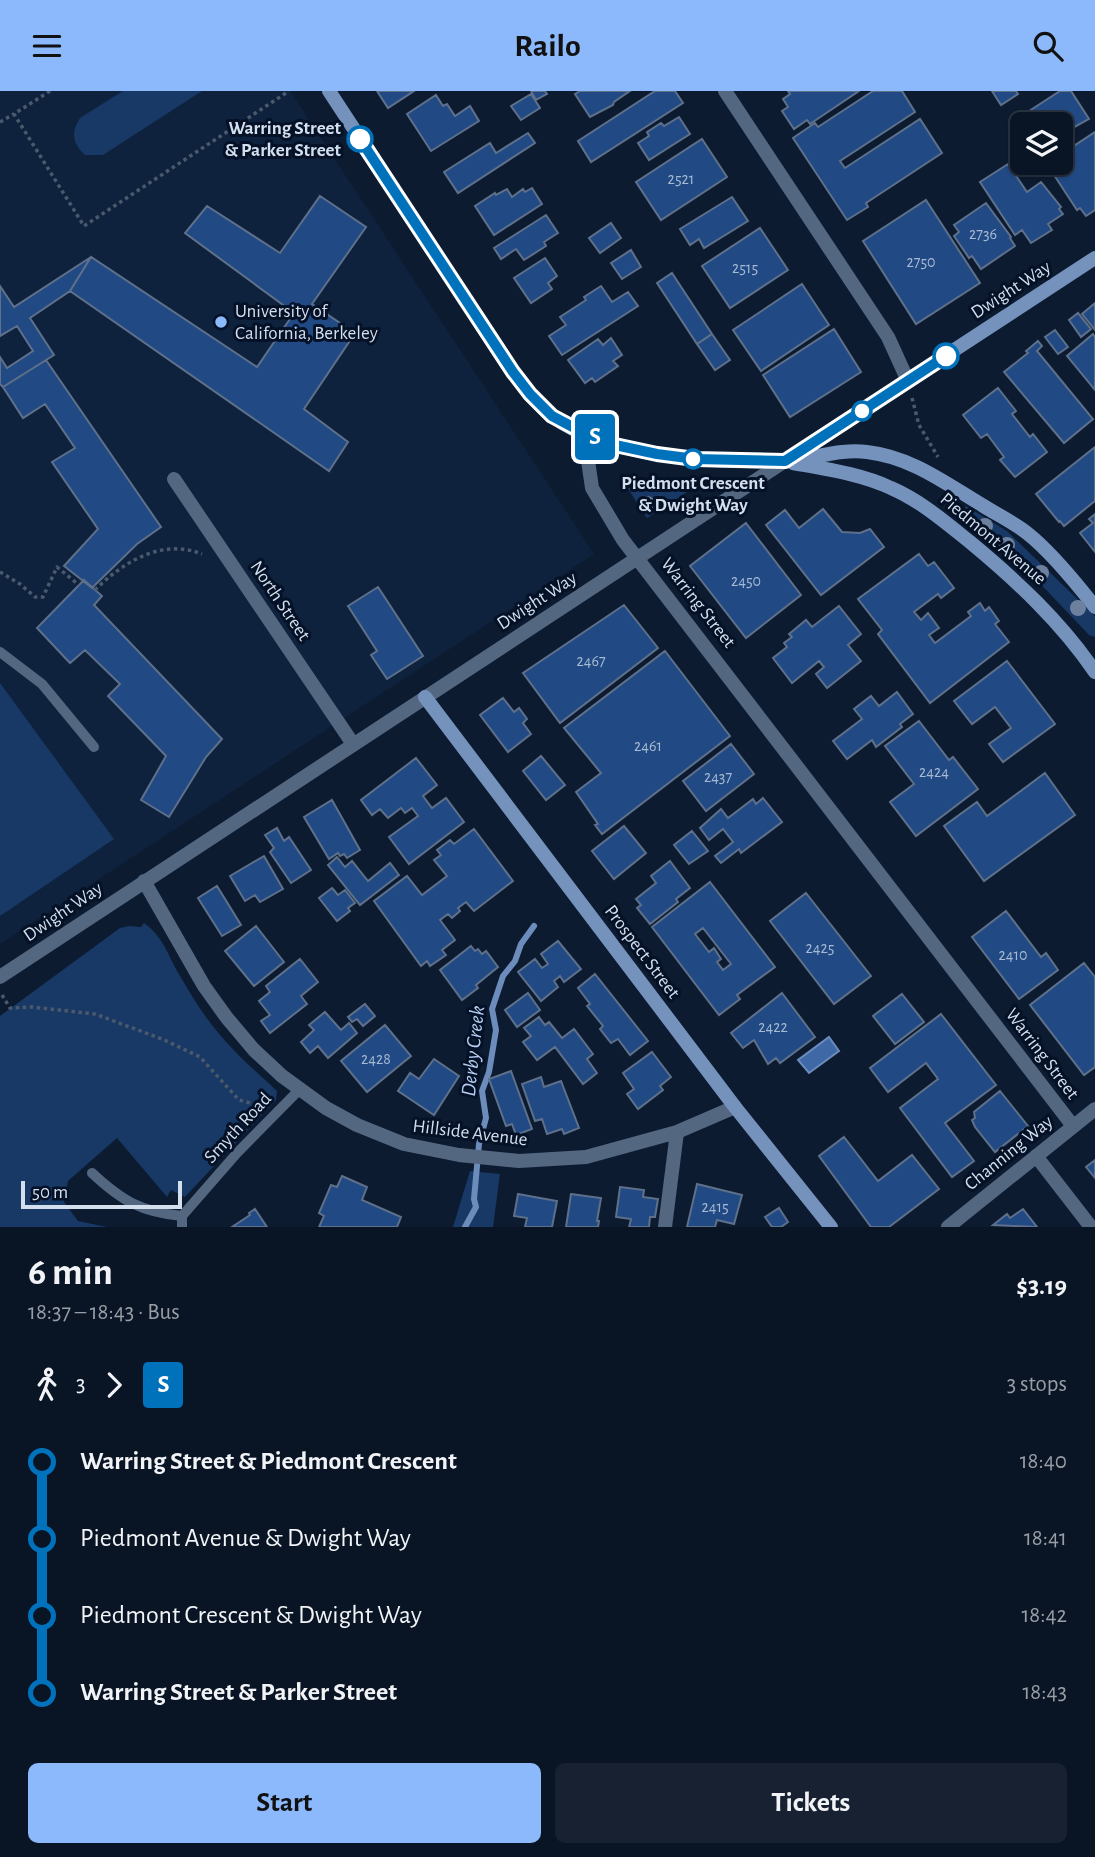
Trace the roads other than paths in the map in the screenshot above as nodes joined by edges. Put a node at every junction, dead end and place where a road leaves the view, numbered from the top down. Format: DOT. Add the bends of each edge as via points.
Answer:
graph roads {
  1 [pos="329,91"];
  2 [pos="725,91"];
  3 [pos="1095,258"];
  4 [pos="908,381"];
  5 [pos="584,433"];
  6 [pos="785,461"];
  7 [pos="174,479"];
  8 [pos="638,558"];
  9 [pos="1095,607"];
  10 [pos="0,652"];
  11 [pos="1093,664"];
  12 [pos="425,697"];
  13 [pos="354,744"];
  14 [pos="94,747"];
  15 [pos="145,881"];
  16 [pos="0,977"];
  17 [pos="299,1090"];
  18 [pos="736,1107"];
  19 [pos="1095,1109"];
  20 [pos="1073,1126"];
  21 [pos="677,1132"];
  22 [pos="1036,1156"];
  23 [pos="92,1173"];
  24 [pos="182,1221"];
  25 [pos="665,1227"];
  26 [pos="831,1227"];
  27 [pos="948,1227"];
  28 [pos="1091,1227"];
  1 -- 5 [label="street" via="513,372 552,416"];
  2 -- 4 [label="street" via="888,337"];
  3 -- 4 [label="street, Dwight Way"];
  4 -- 6 [label="street, Dwight Way"];
  5 -- 6 [label="street" via="657,454"];
  5 -- 8 [label="street, Warring Street" via="592,488"];
  6 -- 8 [label="street, Dwight Way"];
  6 -- 9 [label="street, Piedmont Avenue" via="866,451 908,462 1028,533"];
  6 -- 11 [label="street, Piedmont Avenue" via="868,479 933,512 1037,601"];
  7 -- 13 [label="street, North Street"];
  8 -- 12 [label="street, Dwight Way"];
  8 -- 20 [label="street, Warring Street"];
  10 -- 14 [label="lane" via="42,684"];
  12 -- 13 [label="street, Dwight Way"];
  12 -- 18 [label="street, Prospect Street"];
  13 -- 15 [label="street, Dwight Way"];
  15 -- 16 [label="street, Dwight Way"];
  15 -- 17 [label="street, Hillside Avenue" via="227,1018 254,1050"];
  17 -- 21 [label="street, Hillside Avenue" via="357,1125 404,1144 459,1155 519,1161 586,1157"];
  17 -- 24 [label="lane, Smyth Road" via="237,1153"];
  18 -- 21 [label="street, Hillside Avenue"];
  18 -- 26 [label="street, Prospect Street"];
  19 -- 20 [label="street, Channing Way"];
  20 -- 22 [label="street, Channing Way"];
  21 -- 25 [label="street"];
  22 -- 27 [label="street, Channing Way"];
  22 -- 28 [label="street"];
  23 -- 24 [label="lane" via="116,1196"];
}
